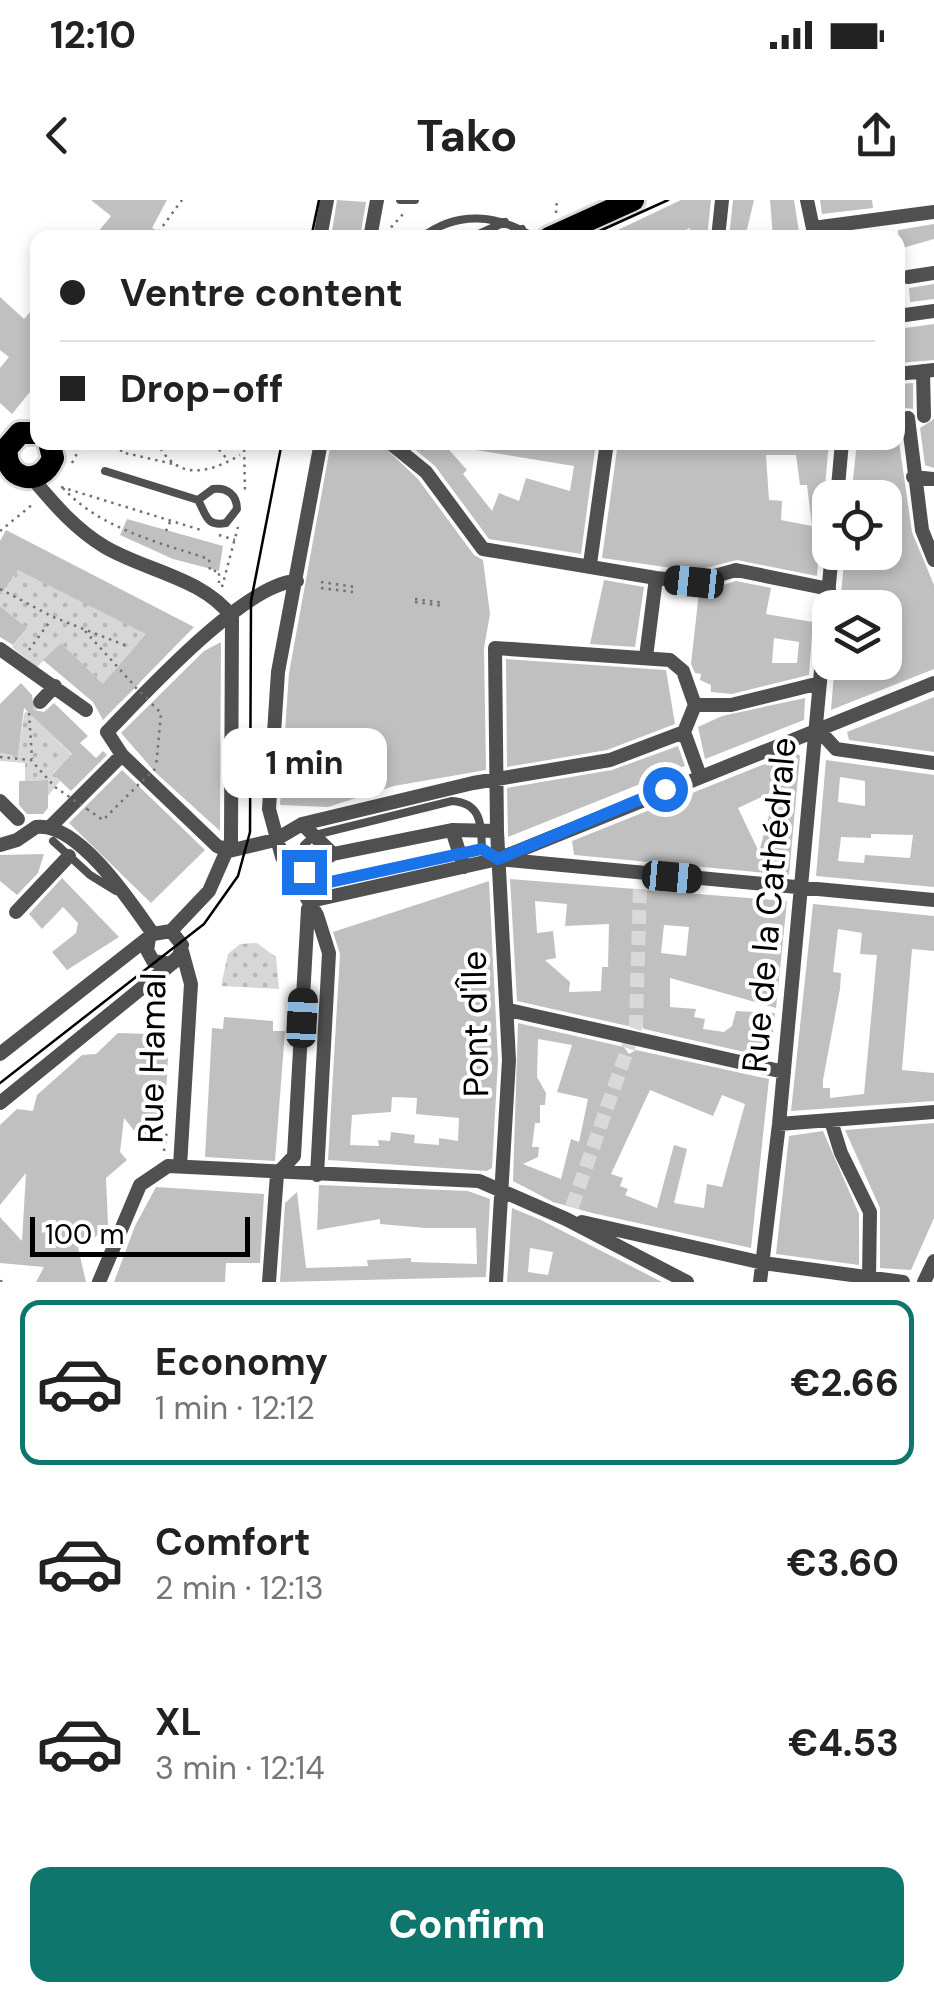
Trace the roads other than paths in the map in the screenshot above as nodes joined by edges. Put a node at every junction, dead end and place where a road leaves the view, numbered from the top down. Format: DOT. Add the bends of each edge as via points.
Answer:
graph roads {
  1 [pos="327,200"];
  2 [pos="377,200"];
  3 [pos="400,200"];
  4 [pos="722,200"];
  5 [pos="806,200"];
  6 [pos="619,202"];
  7 [pos="415,204"];
  8 [pos="934,212"];
  9 [pos="504,222"];
  10 [pos="522,229"];
  11 [pos="321,230"];
  12 [pos="371,230"];
  13 [pos="436,230"];
  14 [pos="487,230"];
  15 [pos="565,230"];
  16 [pos="719,230"];
  17 [pos="813,230"];
  18 [pos="831,230"];
  19 [pos="934,272"];
  20 [pos="908,277"];
  21 [pos="934,311"];
  22 [pos="905,315"];
  23 [pos="928,370"];
  24 [pos="929,416"];
  25 [pos="905,430"];
  26 [pos="30,432"];
  27 [pos="50,450"];
  28 [pos="320,450"];
  29 [pos="399,450"];
  30 [pos="606,450"];
  31 [pos="841,450"];
  32 [pos="4,451"];
  33 [pos="105,470"];
  34 [pos="913,476"];
  35 [pos="32,478"];
  36 [pos="839,480"];
  37 [pos="934,480"];
  38 [pos="198,500"];
  39 [pos="934,560"];
  40 [pos="590,564"];
  41 [pos="666,577"];
  42 [pos="296,581"];
  43 [pos="812,595"];
  44 [pos="232,617"];
  45 [pos="0,650"];
  46 [pos="646,657"];
  47 [pos="820,680"];
  48 [pos="820,683"];
  49 [pos="934,683"];
  50 [pos="54,686"];
  51 [pos="40,702"];
  52 [pos="695,705"];
  53 [pos="86,710"];
  54 [pos="816,727"];
  55 [pos="684,732"];
  56 [pos="122,755"];
  57 [pos="934,762"];
  58 [pos="700,776"];
  59 [pos="495,780"];
  60 [pos="0,802"];
  61 [pos="18,819"];
  62 [pos="302,824"];
  63 [pos="452,830"];
  64 [pos="489,831"];
  65 [pos="52,834"];
  66 [pos="314,835"];
  67 [pos="276,840"];
  68 [pos="0,844"];
  69 [pos="223,848"];
  70 [pos="482,849"];
  71 [pos="333,854"];
  72 [pos="69,856"];
  73 [pos="498,859"];
  74 [pos="462,861"];
  75 [pos="298,875"];
  76 [pos="802,889"];
  77 [pos="124,895"];
  78 [pos="934,900"];
  79 [pos="312,902"];
  80 [pos="16,912"];
  81 [pos="170,931"];
  82 [pos="151,936"];
  83 [pos="178,956"];
  84 [pos="508,1010"];
  85 [pos="0,1054"];
  86 [pos="784,1072"];
  87 [pos="0,1103"];
  88 [pos="934,1112"];
  89 [pos="832,1122"];
  90 [pos="787,1124"];
  91 [pos="180,1166"];
  92 [pos="277,1174"];
  93 [pos="317,1175"];
  94 [pos="501,1188"];
  95 [pos="569,1213"];
  96 [pos="934,1260"];
  97 [pos="763,1263"];
  98 [pos="870,1278"];
  99 [pos="99,1282"];
  100 [pos="269,1282"];
  101 [pos="486,1282"];
  102 [pos="496,1282"];
  103 [pos="688,1282"];
  104 [pos="760,1282"];
  105 [pos="902,1282"];
  106 [pos="924,1282"];
  1 -- 11 [label="street"];
  2 -- 12 [label="street"];
  3 -- 7 [label="lane"];
  4 -- 16 [label="street"];
  5 -- 17 [label="street"];
  6 -- 15 [label="main road"];
  8 -- 18 [label="street"];
  9 -- 10 [label="lane"];
  9 -- 13 [label="lane" via="454,220"];
  9 -- 14 [label="lane"];
  19 -- 20 [label="street"];
  21 -- 22 [label="street"];
  23 -- 24 [label="street"];
  25 -- 34 [label="street"];
  26 -- 32 [label="main road" via="20,433"];
  27 -- 35 [label="main road" via="50,466"];
  28 -- 42 [label="street"];
  29 -- 40 [label="street" via="426,472 483,549"];
  30 -- 40 [label="street"];
  31 -- 36 [label="street"];
  32 -- 35 [label="main road" via="17,475"];
  33 -- 38 [label="lane"];
  34 -- 37 [label="street"];
  34 -- 39 [label="street"];
  35 -- 44 [label="street" via="106,548 219,600"];
  38 -- 38 [label="lane" via="213,524 231,520 237,509 225,489"];
  40 -- 41 [label="street"];
  41 -- 43 [label="street" via="694,582 736,570"];
  41 -- 46 [label="street"];
  42 -- 44 [label="street" via="264,592"];
  42 -- 67 [label="street" via="271,740"];
  44 -- 56 [label="street" via="104,728"];
  44 -- 69 [label="street" via="232,827"];
  45 -- 50 [label="street"];
  46 -- 52 [label="street" via="670,660 682,671"];
  46 -- 59 [label="street, Pont d'Île" via="495,648"];
  47 -- 48 [label="street, Rue de la Cathédrale"];
  48 -- 52 [label="street" via="731,704"];
  48 -- 54 [label="street, Rue de la Cathédrale"];
  49 -- 54 [label="street"];
  50 -- 51 [label="street"];
  50 -- 53 [label="street"];
  52 -- 55 [label="street"];
  54 -- 57 [label="street" via="836,749"];
  54 -- 58 [label="street"];
  54 -- 76 [label="street, Rue de la Cathédrale"];
  55 -- 58 [label="street"];
  55 -- 59 [label="street" via="610,760"];
  56 -- 65 [label="street"];
  56 -- 69 [label="street"];
  58 -- 73 [label="street"];
  59 -- 62 [label="street"];
  59 -- 64 [label="street, Pont d'Île"];
  60 -- 61 [label="street"];
  62 -- 66 [label="street"];
  62 -- 67 [label="street"];
  63 -- 64 [label="street"];
  63 -- 71 [label="street"];
  63 -- 74 [label="street"];
  64 -- 66 [label="lane" via="476,810 452,801"];
  64 -- 70 [label="lane"];
  64 -- 73 [label="street, Pont d'Île"];
  65 -- 68 [label="street" via="36,827"];
  65 -- 72 [label="lane"];
  65 -- 77 [label="street" via="80,846"];
  66 -- 71 [label="street"];
  66 -- 75 [label="lane" via="302,849"];
  67 -- 69 [label="street"];
  67 -- 75 [label="street"];
  69 -- 81 [label="street" via="210,891"];
  70 -- 73 [label="lane"];
  70 -- 74 [label="lane"];
  71 -- 75 [label="street"];
  72 -- 77 [label="lane"];
  72 -- 80 [label="street"];
  73 -- 74 [label="street"];
  73 -- 76 [label="street" via="639,881"];
  73 -- 84 [label="street, Pont d'Île"];
  74 -- 75 [label="lane" via="330,882"];
  74 -- 79 [label="street"];
  75 -- 79 [label="street"];
  76 -- 78 [label="street"];
  76 -- 86 [label="street, Rue de la Cathédrale"];
  77 -- 82 [label="street"];
  79 -- 92 [label="street" via="294,1156"];
  79 -- 93 [label="street" via="330,954"];
  81 -- 82 [label="street"];
  81 -- 83 [label="street" via="180,939"];
  82 -- 83 [label="street" via="147,950 153,960 164,965"];
  82 -- 85 [label="street"];
  83 -- 87 [label="street"];
  83 -- 91 [label="street, Rue Hamal" via="191,984"];
  84 -- 86 [label="street"];
  84 -- 94 [label="street, Pont d'Île"];
  86 -- 90 [label="street, Rue de la Cathédrale"];
  88 -- 89 [label="street"];
  89 -- 90 [label="street"];
  89 -- 98 [label="street" via="870,1212"];
  90 -- 97 [label="street, Rue de la Cathédrale"];
  91 -- 92 [label="street"];
  91 -- 99 [label="street" via="168,1166 140,1185"];
  92 -- 93 [label="street"];
  92 -- 100 [label="street"];
  93 -- 94 [label="street" via="479,1181"];
  94 -- 95 [label="street"];
  94 -- 102 [label="street, Pont d'Île"];
  95 -- 97 [label="street"];
  95 -- 103 [label="street"];
  96 -- 106 [label="street"];
  97 -- 98 [label="street"];
  97 -- 104 [label="street, Rue de la Cathédrale"];
  98 -- 105 [label="street"];
  101 -- 102 [label="street"];
}
